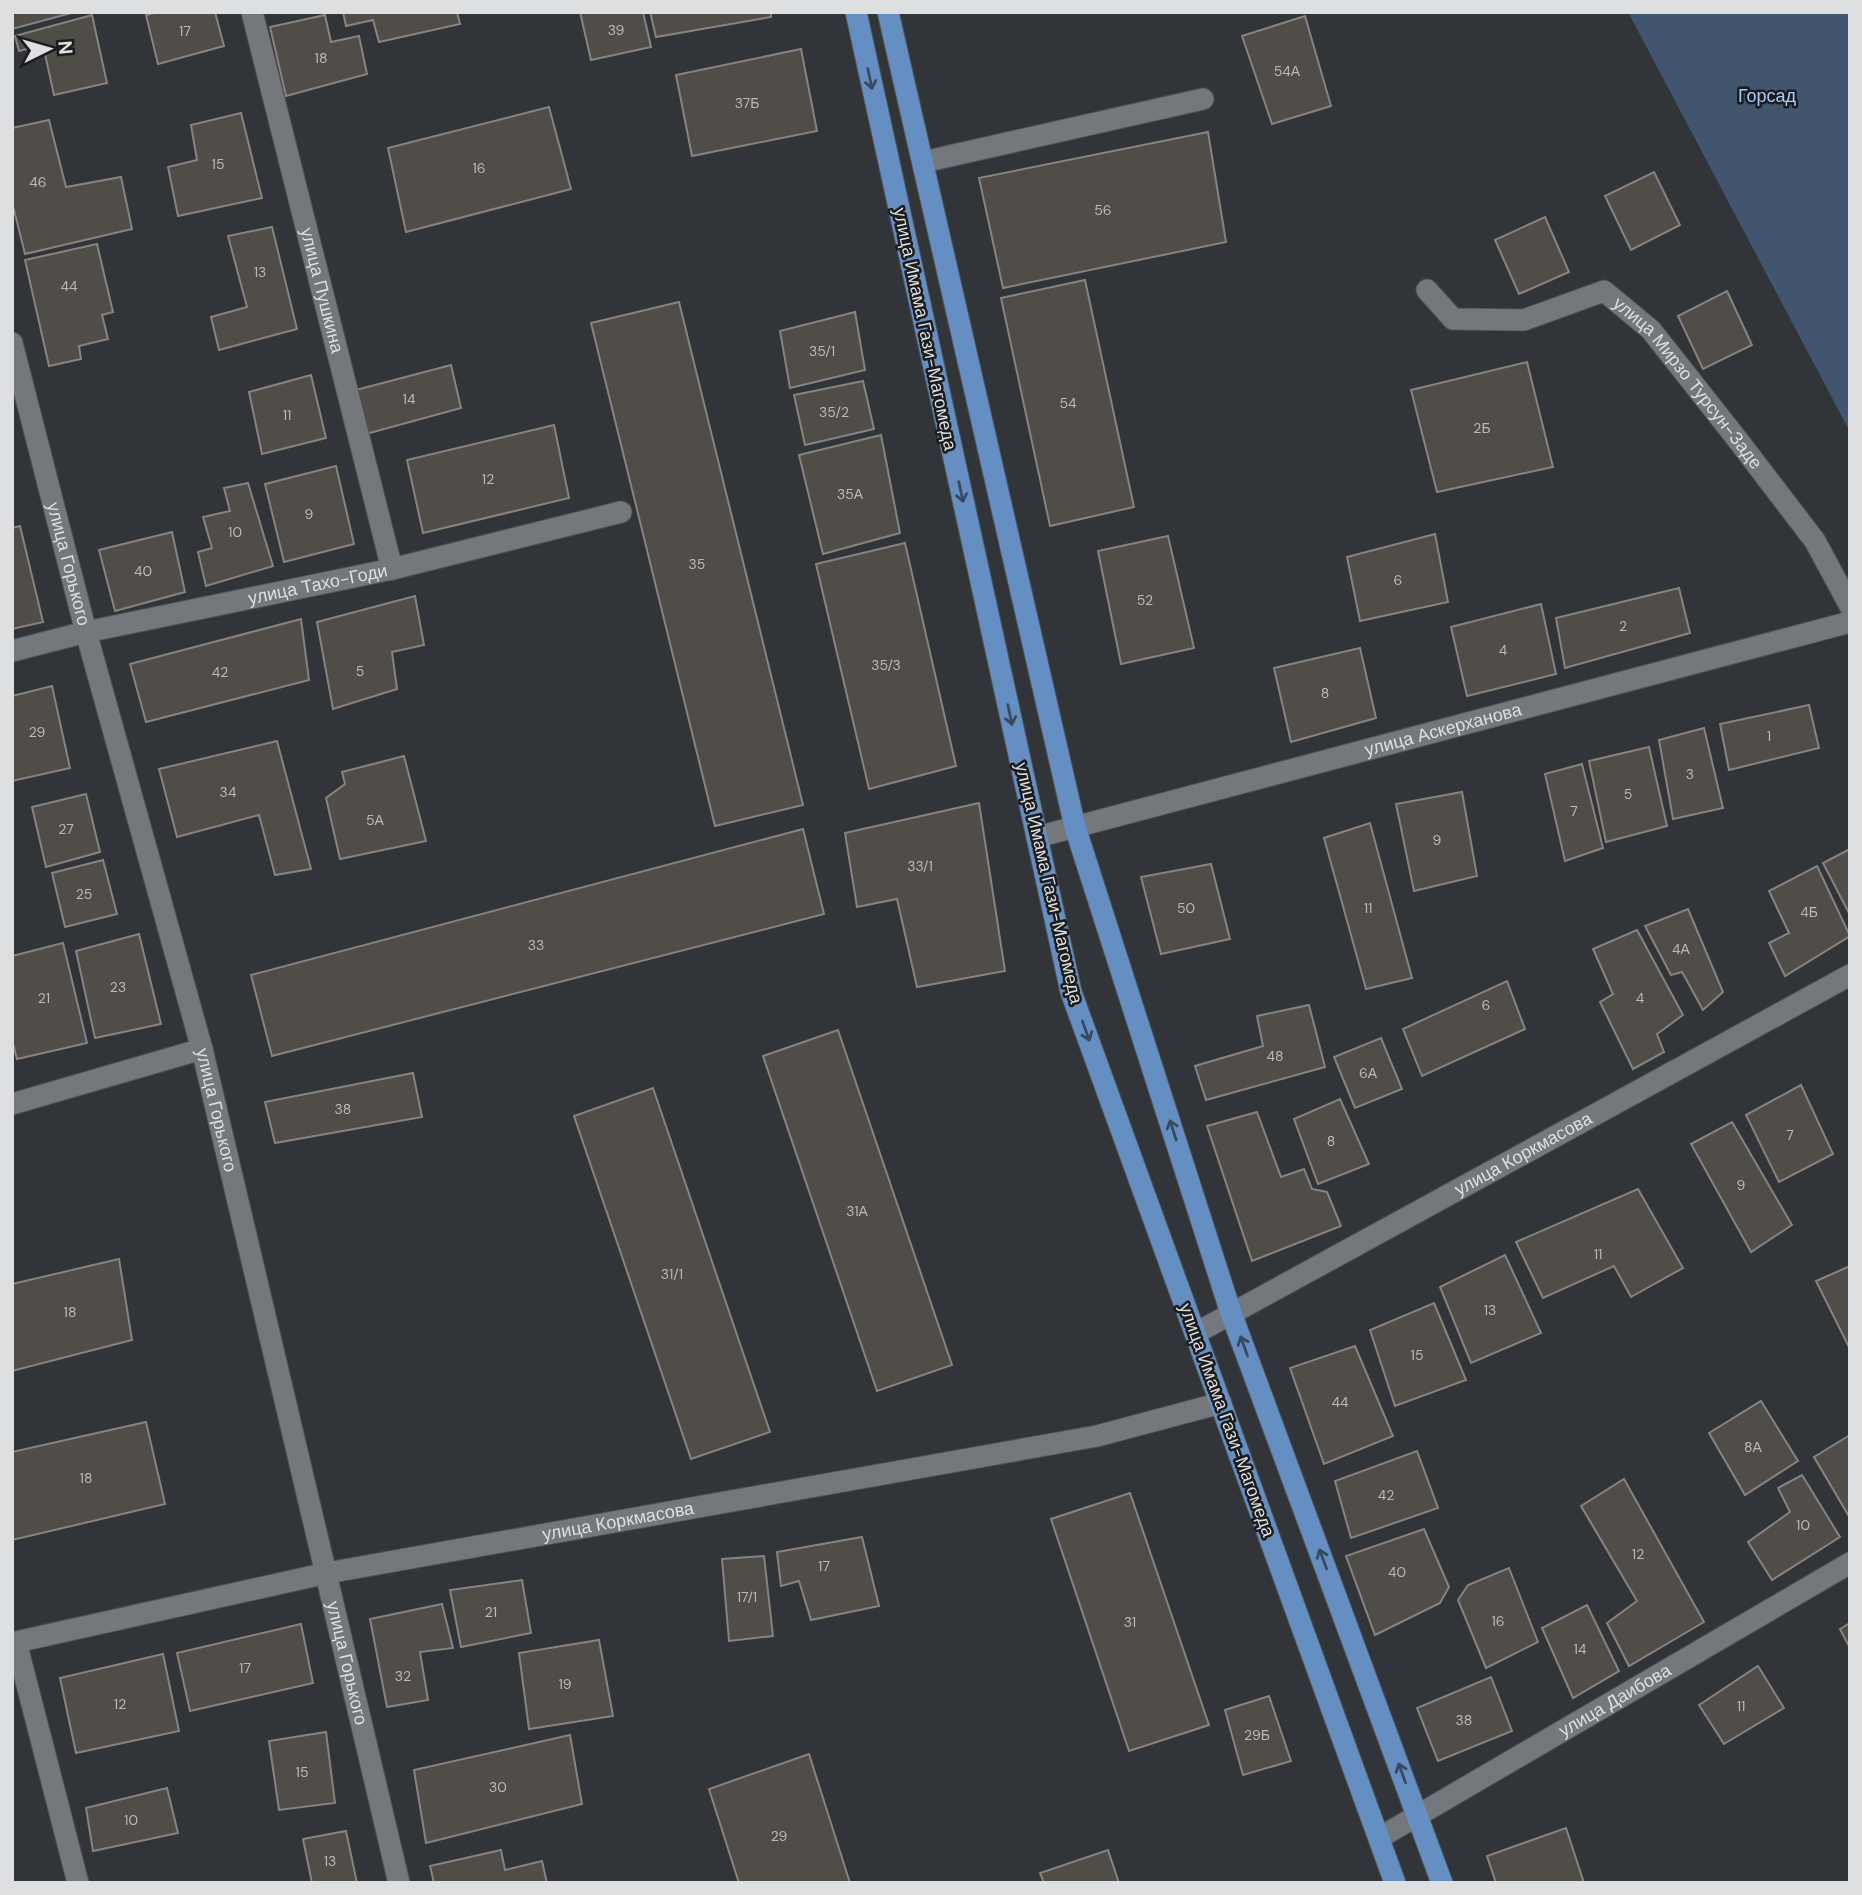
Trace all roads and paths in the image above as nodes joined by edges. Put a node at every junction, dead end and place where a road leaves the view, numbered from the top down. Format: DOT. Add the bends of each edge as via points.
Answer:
graph roads {
  1 [pos="252,12"];
  2 [pos="856,12"];
  3 [pos="888,12"];
  4 [pos="1203,99"];
  5 [pos="923,162"];
  6 [pos="1427,290"];
  7 [pos="12,343"];
  8 [pos="621,512"];
  9 [pos="392,569"];
  10 [pos="1850,607"];
  11 [pos="1850,622"];
  12 [pos="86,632"];
  13 [pos="12,651"];
  14 [pos="1075,827"];
  15 [pos="1037,837"];
  16 [pos="1850,975"];
  17 [pos="202,1049"];
  18 [pos="12,1104"];
  19 [pos="1231,1313"];
  20 [pos="1196,1333"];
  21 [pos="1221,1403"];
  22 [pos="1850,1563"];
  23 [pos="327,1573"];
  24 [pos="1418,1816"];
  25 [pos="1379,1838"];
  26 [pos="78,1883"];
  27 [pos="399,1883"];
  28 [pos="1395,1883"];
  29 [pos="1442,1883"];
  1 -- 9 [label="street, улица Пушкина"];
  2 -- 15 [label="main road, улица Имама Гази-Магомеда, one-way"];
  3 -- 5 [label="main road"];
  4 -- 5 [label="street"];
  5 -- 14 [label="main road"];
  6 -- 10 [label="street, улица Мирзо Турсун-Заде" via="1453,319 1524,320 1604,291 1651,330 1737,439 1815,541"];
  7 -- 12 [label="street, улица Горького"];
  8 -- 9 [label="street, улица Тахо-Годи"];
  9 -- 12 [label="street, улица Тахо-Годи"];
  11 -- 14 [label="street, улица Аскерханова"];
  12 -- 13 [label="street, улица Тахо-Годи"];
  12 -- 17 [label="street, улица Горького"];
  14 -- 15 [label="street, улица Аскерханова"];
  19 -- 14 [label="main road, one-way"];
  15 -- 20 [label="main road, улица Имама Гази-Магомеда, one-way" via="1071,992"];
  16 -- 19 [label="street, улица Коркмасова"];
  17 -- 18 [label="street"];
  17 -- 23 [label="street, улица Горького"];
  19 -- 20 [label="street, улица Коркмасова"];
  24 -- 19 [label="main road, one-way"];
  20 -- 21 [label="main road, улица Имама Гази-Магомеда"];
  21 -- 23 [label="street, улица Коркмасова" via="1097,1436"];
  21 -- 25 [label="main road, улица Имама Гази-Магомеда"];
  22 -- 24 [label="street, улица Даибова"];
  23 -- 26 [label="street, улица Коркмасова" via="16,1642"];
  23 -- 27 [label="street, улица Горького"];
  24 -- 25 [label="street, улица Даибова"];
  24 -- 29 [label="main road"];
  25 -- 28 [label="main road, улица Имама Гази-Магомеда"];
}
